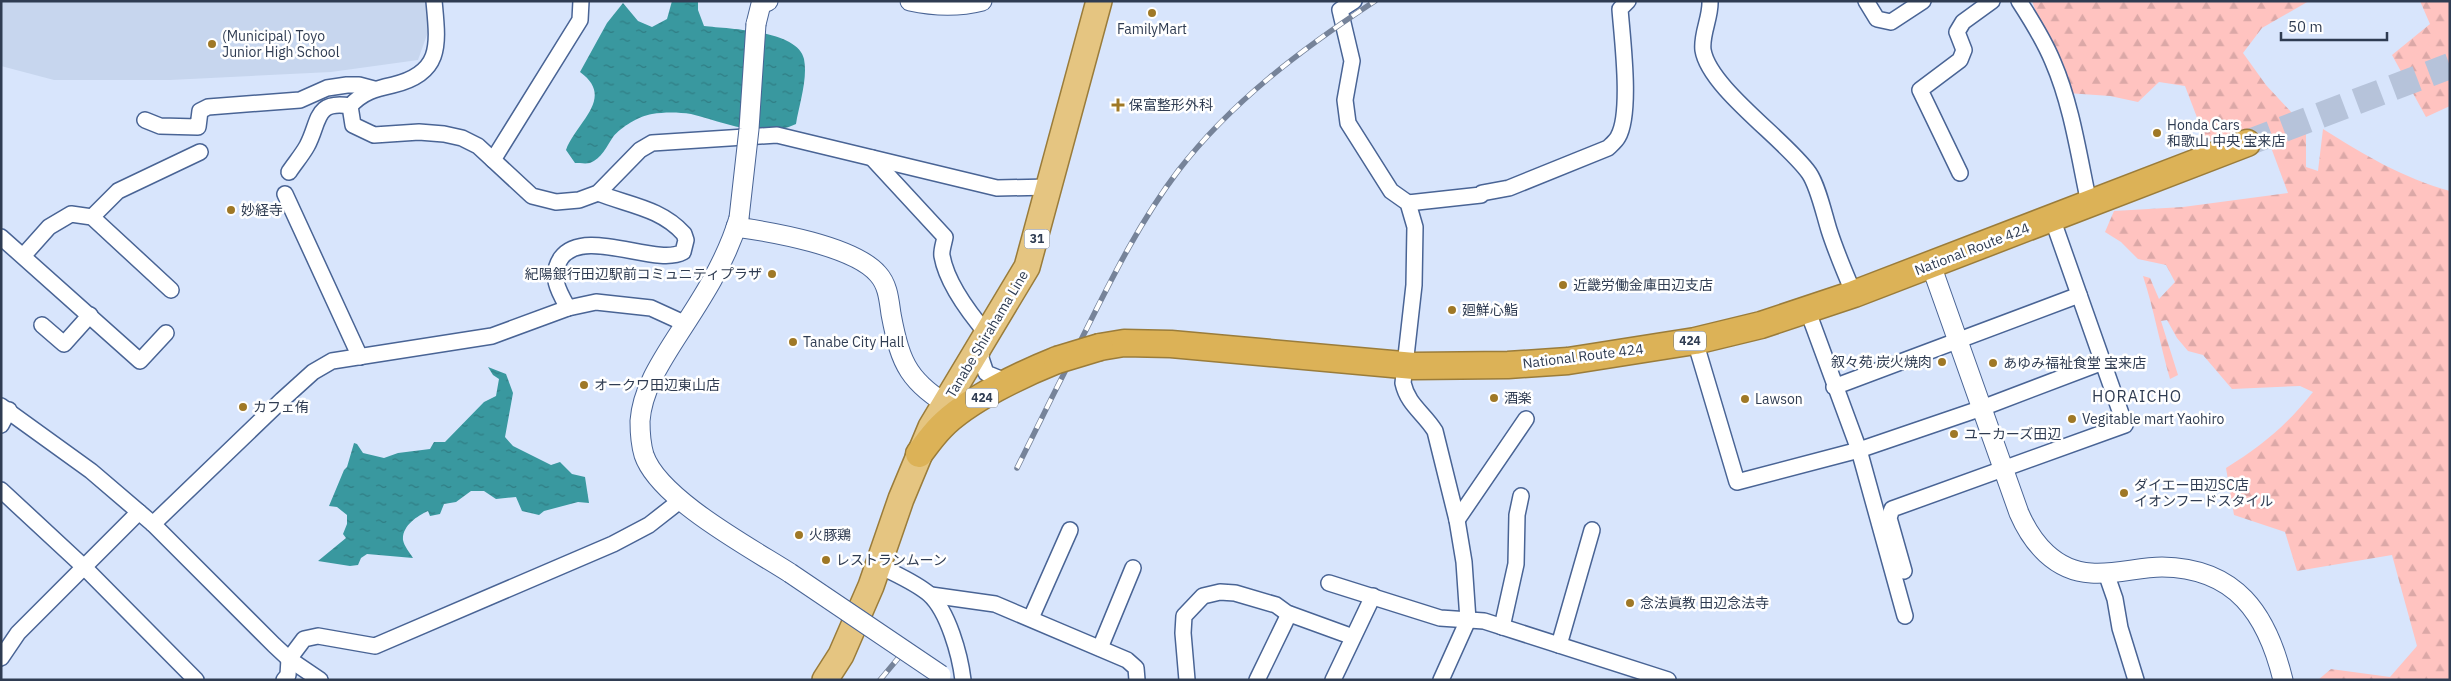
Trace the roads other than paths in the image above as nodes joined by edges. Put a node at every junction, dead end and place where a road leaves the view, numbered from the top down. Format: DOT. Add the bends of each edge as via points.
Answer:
graph roads {
  1 [pos="434,1"];
  2 [pos="581,1"];
  3 [pos="910,1"];
  4 [pos="982,1"];
  5 [pos="1099,1"];
  6 [pos="1354,1"];
  7 [pos="1628,1"];
  8 [pos="1710,1"];
  9 [pos="1866,1"];
  10 [pos="1923,1"];
  11 [pos="1992,1"];
  12 [pos="2019,1"];
  13 [pos="762,2"];
  14 [pos="374,89"];
  15 [pos="350,106"];
  16 [pos="145,120"];
  17 [pos="2247,142"];
  18 [pos="200,152"];
  19 [pos="872,158"];
  20 [pos="493,160"];
  21 [pos="289,172"];
  22 [pos="1960,173"];
  23 [pos="1050,187"];
  24 [pos="598,193"];
  25 [pos="285,194"];
  26 [pos="1408,203"];
  27 [pos="2090,203"];
  28 [pos="92,218"];
  29 [pos="2052,218"];
  30 [pos="737,222"];
  31 [pos="1,237"];
  32 [pos="24,255"];
  33 [pos="1931,266"];
  34 [pos="171,290"];
  35 [pos="1854,294"];
  36 [pos="2079,296"];
  37 [pos="568,308"];
  38 [pos="1807,309"];
  39 [pos="90,315"];
  40 [pos="686,324"];
  41 [pos="42,325"];
  42 [pos="166,332"];
  43 [pos="985,340"];
  44 [pos="1695,340"];
  45 [pos="1958,340"];
  46 [pos="360,357"];
  47 [pos="2103,362"];
  48 [pos="1405,366"];
  49 [pos="1019,376"];
  50 [pos="1834,387"];
  51 [pos="5,408"];
  52 [pos="952,408"];
  53 [pos="1982,408"];
  54 [pos="1526,419"];
  55 [pos="1,425"];
  56 [pos="1859,450"];
  57 [pos="919,454"];
  58 [pos="2002,468"];
  59 [pos="1,490"];
  60 [pos="1521,496"];
  61 [pos="681,500"];
  62 [pos="139,512"];
  63 [pos="1457,520"];
  64 [pos="153,524"];
  65 [pos="1070,530"];
  66 [pos="1592,530"];
  67 [pos="878,566"];
  68 [pos="84,567"];
  69 [pos="1133,568"];
  70 [pos="1904,571"];
  71 [pos="2106,573"];
  72 [pos="1329,583"];
  73 [pos="930,595"];
  74 [pos="1372,596"];
  75 [pos="1289,614"];
  76 [pos="1905,616"];
  77 [pos="1031,618"];
  78 [pos="1468,620"];
  79 [pos="1502,627"];
  80 [pos="1354,637"];
  81 [pos="1559,645"];
  82 [pos="1100,648"];
  83 [pos="1,658"];
  84 [pos="289,659"];
  85 [pos="1642,676"];
  86 [pos="944,677"];
  87 [pos="196,680"];
  88 [pos="284,680"];
  89 [pos="320,680"];
  90 [pos="825,680"];
  91 [pos="963,680"];
  92 [pos="1137,680"];
  93 [pos="1187,680"];
  94 [pos="1257,680"];
  95 [pos="1333,680"];
  96 [pos="1441,680"];
  97 [pos="1668,680"];
  98 [pos="2136,680"];
  99 [pos="2283,680"];
  1 -- 14 [label="street" via="437,35 434,56 425,72 412,80"];
  2 -- 20 [label="street" via="580,20"];
  3 -- 4 [label="street" via="928,5"];
  5 -- 23 [label="main road, Tanabe Shirahama Line / 31"];
  6 -- 26 [label="street" via="1340,10 1352,61 1346,100 1348,124 1391,191"];
  7 -- 26 [label="street" via="1620,9 1626,86 1623,116 1619,136 1608,148 1509,188 1481,195"];
  8 -- 35 [label="street" via="1703,42 1707,60 1747,112 1800,160 1811,175 1831,238"];
  9 -- 10 [label="street" via="1877,19 1891,22"];
  11 -- 22 [label="street" via="1963,22 1957,32 1964,50 1960,60 1920,90"];
  12 -- 27 [label="street" via="2054,63"];
  13 -- 30 [label="street, bridge" via="756,24 749,129"];
  14 -- 15 [label="street" via="362,94"];
  14 -- 16 [label="street" via="347,85 327,88 300,100 208,107 200,111 198,127 191,128 160,126"];
  15 -- 20 [label="street" via="353,125 362,132 374,135 444,134 478,146"];
  15 -- 21 [label="street" via="337,104 325,107 318,116 307,146"];
  17 -- 27 [label="highway, National Route 424 / 424"];
  18 -- 28 [label="street" via="118,190"];
  19 -- 23 [label="street" via="997,188"];
  19 -- 24 [label="street" via="777,135 666,141 652,143 640,150"];
  19 -- 43 [label="street" via="945,237 942,255 950,278"];
  20 -- 24 [label="street" via="532,196 556,202 579,200"];
  23 -- 43 [label="main road, Tanabe Shirahama Line / 31" via="1027,267"];
  24 -- 37 [label="street" via="635,204 666,219 684,234 686,246 683,252 672,256 610,247 578,246 572,249 560,259 556,271 556,284"];
  25 -- 46 [label="street"];
  26 -- 48 [label="street" via="1415,226 1414,285"];
  27 -- 29 [label="highway, National Route 424 / 424"];
  28 -- 32 [label="street" via="71,214 50,227"];
  28 -- 34 [label="street"];
  29 -- 33 [label="highway, National Route 424 / 424"];
  29 -- 36 [label="street"];
  30 -- 40 [label="street" via="715,276"];
  30 -- 52 [label="street" via="790,235 849,256 872,268 885,284 898,346 909,373"];
  31 -- 32 [label="street"];
  32 -- 39 [label="street"];
  33 -- 35 [label="highway, National Route 424 / 424"];
  33 -- 45 [label="street"];
  35 -- 38 [label="highway, National Route 424 / 424"];
  36 -- 45 [label="street"];
  36 -- 47 [label="street"];
  37 -- 40 [label="street" via="596,302 634,305 670,315"];
  37 -- 46 [label="street" via="492,336"];
  38 -- 44 [label="highway, National Route 424 / 424" via="1761,325"];
  38 -- 50 [label="street"];
  39 -- 41 [label="street" via="64,344"];
  39 -- 42 [label="street" via="140,361"];
  40 -- 61 [label="street" via="649,386 640,420 644,455 657,476"];
  43 -- 49 [label="street" via="981,358 986,373 1003,380"];
  43 -- 52 [label="main road, Tanabe Shirahama Line / 31"];
  44 -- 48 [label="highway, National Route 424 / 424" via="1568,361"];
  44 -- 56 [label="street" via="1738,482"];
  45 -- 50 [label="street"];
  45 -- 53 [label="street"];
  46 -- 64 [label="street" via="332,361 313,372"];
  47 -- 53 [label="street"];
  47 -- 58 [label="street" via="2125,425"];
  48 -- 49 [label="highway, National Route 424 / 424, bridge" via="1171,344 1124,343 1057,360"];
  48 -- 63 [label="street" via="1403,383 1406,398 1428,419 1434,431"];
  49 -- 52 [label="highway, National Route 424 / 424"];
  50 -- 56 [label="street"];
  51 -- 55 [label="street"];
  51 -- 62 [label="street" via="91,471"];
  52 -- 57 [label="highway, National Route 424 / 424"];
  53 -- 56 [label="street"];
  53 -- 58 [label="street"];
  54 -- 63 [label="street"];
  56 -- 76 [label="street"];
  57 -- 67 [label="main road"];
  58 -- 70 [label="street" via="1892,510 1889,518"];
  58 -- 71 [label="street" via="2028,532 2043,551 2062,565 2089,573"];
  59 -- 68 [label="street"];
  60 -- 79 [label="street" via="1517,515 1516,564"];
  61 -- 84 [label="street" via="649,525 613,544 375,646 318,636 304,639"];
  61 -- 86 [label="street, bridge"];
  62 -- 64 [label="street"];
  62 -- 68 [label="street"];
  63 -- 78 [label="street"];
  64 -- 84 [label="street"];
  65 -- 77 [label="street"];
  66 -- 81 [label="street"];
  67 -- 73 [label="street"];
  67 -- 90 [label="main road" via="841,655"];
  68 -- 83 [label="street" via="18,633"];
  68 -- 87 [label="street"];
  69 -- 82 [label="street"];
  71 -- 98 [label="street"];
  71 -- 99 [label="street" via="2160,567 2191,569 2215,576 2254,608 2268,635"];
  72 -- 74 [label="street"];
  73 -- 77 [label="street" via="994,604"];
  73 -- 91 [label="street" via="949,627"];
  74 -- 78 [label="street" via="1440,618"];
  74 -- 80 [label="street"];
  75 -- 80 [label="street"];
  75 -- 93 [label="street" via="1276,605 1236,593 1203,596 1184,616"];
  75 -- 94 [label="street"];
  77 -- 82 [label="street"];
  78 -- 79 [label="street"];
  78 -- 96 [label="street"];
  79 -- 81 [label="street"];
  80 -- 95 [label="street"];
  81 -- 85 [label="street"];
  82 -- 92 [label="street" via="1127,660 1136,668"];
  84 -- 88 [label="street" via="288,675"];
  84 -- 89 [label="street"];
  85 -- 97 [label="street"];
}
